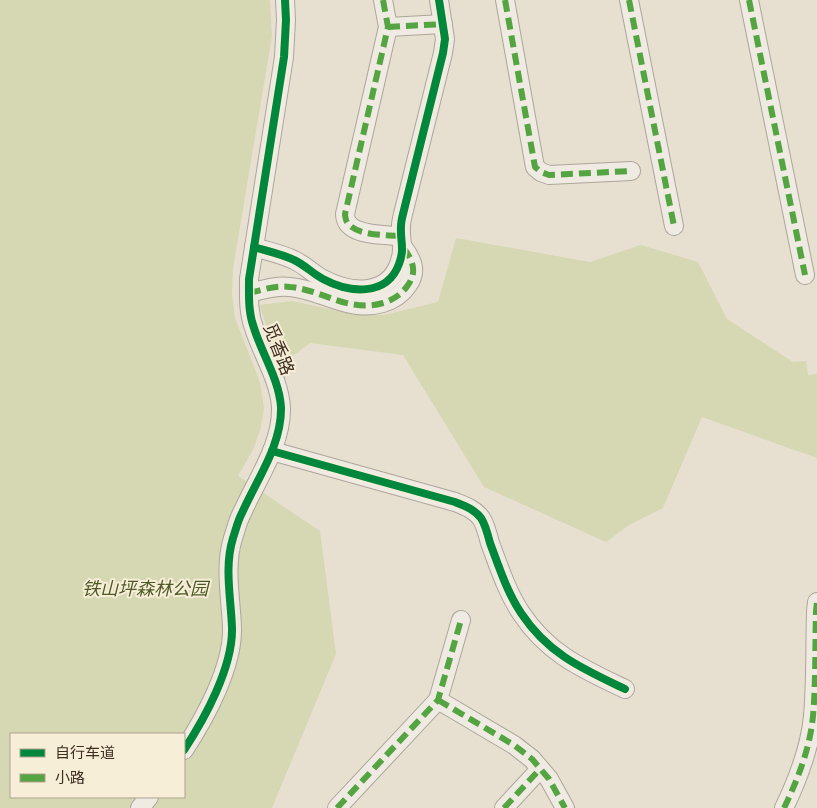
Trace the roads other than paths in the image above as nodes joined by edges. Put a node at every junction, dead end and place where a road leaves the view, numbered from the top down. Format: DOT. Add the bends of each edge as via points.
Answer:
graph roads {
  1 [pos="285,0"];
  2 [pos="382,0"];
  3 [pos="439,0"];
  4 [pos="505,0"];
  5 [pos="629,0"];
  6 [pos="750,0"];
  7 [pos="444,24"];
  8 [pos="388,27"];
  9 [pos="631,171"];
  10 [pos="674,226"];
  11 [pos="402,241"];
  12 [pos="254,247"];
  13 [pos="805,274"];
  14 [pos="249,293"];
  15 [pos="272,451"];
  16 [pos="817,602"];
  17 [pos="461,620"];
  18 [pos="625,689"];
  19 [pos="438,700"];
  20 [pos="185,749"];
  21 [pos="540,768"];
  22 [pos="148,798"];
  23 [pos="140,808"];
  24 [pos="337,808"];
  25 [pos="504,808"];
  26 [pos="564,808"];
  27 [pos="784,808"];
  1 -- 12 [label="street, 觅香路" via="284,57"];
  2 -- 8 [label="street"];
  3 -- 7 [label="street"];
  4 -- 9 [label="street" via="535,166 549,175"];
  5 -- 10 [label="street"];
  6 -- 13 [label="street"];
  7 -- 8 [label="street"];
  7 -- 11 [label="street" via="444,53 403,214"];
  8 -- 11 [label="street" via="345,214 352,228"];
  11 -- 12 [label="street" via="396,272 381,286 362,290 332,284 294,260"];
  11 -- 14 [label="street" via="413,266 413,275 400,294 389,301 359,306 305,290 278,286"];
  12 -- 14 [label="street, 觅香路"];
  14 -- 15 [label="street, 觅香路" via="253,328 277,385 281,407"];
  15 -- 18 [label="street" via="471,508 481,519 508,590 538,635 574,664"];
  15 -- 20 [label="street, 觅香路" via="232,540 228,562 232,630 229,654 211,702"];
  16 -- 27 [label="street" via="813,717 798,777"];
  17 -- 19 [label="street"];
  19 -- 21 [label="street" via="514,745"];
  19 -- 24 [label="street"];
  21 -- 25 [label="street"];
  21 -- 26 [label="street"];
  22 -- 23 [label="street"];
}
